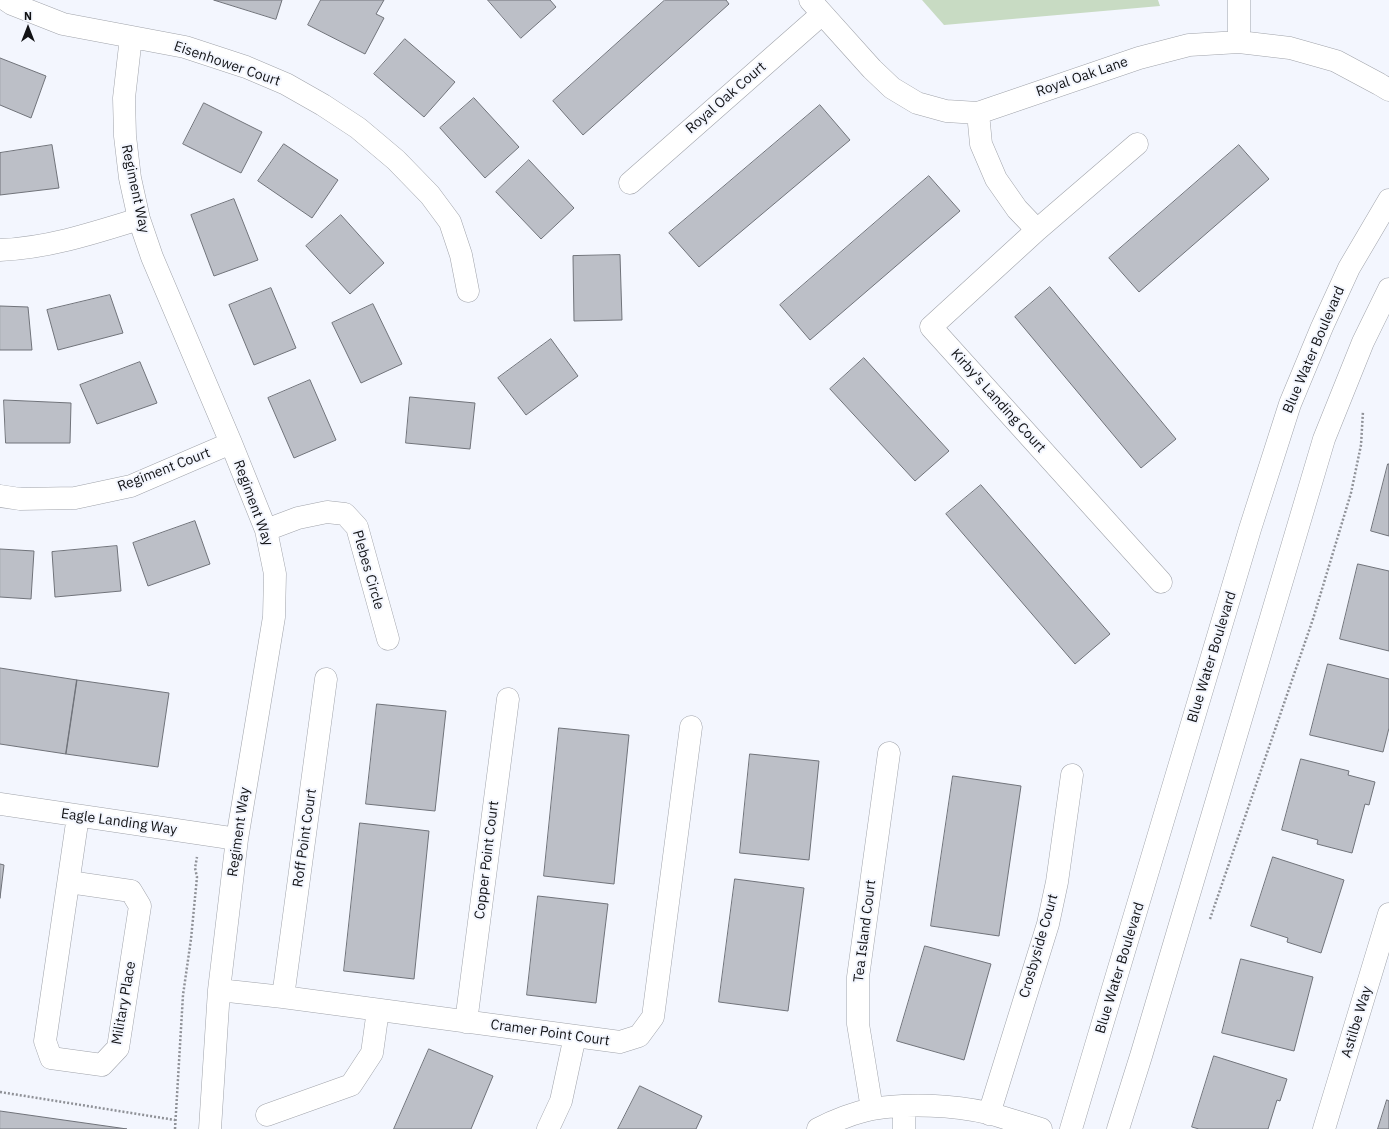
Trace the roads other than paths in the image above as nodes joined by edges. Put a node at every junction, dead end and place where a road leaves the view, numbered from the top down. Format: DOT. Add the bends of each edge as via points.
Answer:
graph roads {
  1 [pos="6,0"];
  2 [pos="1239,0"];
  3 [pos="816,7"];
  4 [pos="132,37"];
  5 [pos="1239,42"];
  6 [pos="1389,90"];
  7 [pos="978,113"];
  8 [pos="1137,144"];
  9 [pos="630,183"];
  10 [pos="1389,200"];
  11 [pos="139,219"];
  12 [pos="1037,230"];
  13 [pos="0,250"];
  14 [pos="1389,289"];
  15 [pos="468,291"];
  16 [pos="231,444"];
  17 [pos="0,496"];
  18 [pos="266,530"];
  19 [pos="1161,582"];
  20 [pos="388,639"];
  21 [pos="326,679"];
  22 [pos="508,699"];
  23 [pos="691,728"];
  24 [pos="889,753"];
  25 [pos="1072,775"];
  26 [pos="0,804"];
  27 [pos="78,816"];
  28 [pos="237,839"];
  29 [pos="68,882"];
  30 [pos="1389,914"];
  31 [pos="219,990"];
  32 [pos="283,997"];
  33 [pos="378,1010"];
  34 [pos="466,1022"];
  35 [pos="575,1036"];
  36 [pos="904,1107"];
  37 [pos="872,1109"];
  38 [pos="989,1114"];
  39 [pos="267,1115"];
  40 [pos="210,1129"];
  41 [pos="548,1129"];
  42 [pos="818,1129"];
  43 [pos="904,1129"];
  44 [pos="1041,1129"];
  45 [pos="1071,1129"];
  46 [pos="1118,1129"];
  47 [pos="1324,1129"];
  1 -- 4 [label="street, Eisenhower Court" via="63,24"];
  2 -- 5 [label="street"];
  3 -- 7 [label="street, Royal Oak Lane" via="892,88 917,103 946,111"];
  3 -- 9 [label="street, Royal Oak Court"];
  4 -- 11 [label="street, Regiment Way" via="124,98 124,136"];
  4 -- 15 [label="street, Eisenhower Court" via="185,47 246,67 286,84 358,128 396,160 430,195 450,222 461,255"];
  5 -- 6 [label="street, Royal Oak Lane" via="1290,48 1336,61"];
  5 -- 7 [label="street, Royal Oak Lane" via="1189,45 1139,58"];
  7 -- 12 [label="street" via="981,144 996,179 1017,209"];
  8 -- 12 [label="street, Kirby's Landing Court"];
  10 -- 45 [label="street, Blue Water Boulevard" via="1349,268 1290,404 1250,529"];
  11 -- 13 [label="street" via="53,244"];
  11 -- 16 [label="street, Regiment Way" via="152,257"];
  12 -- 19 [label="street, Kirby's Landing Court" via="931,327"];
  14 -- 46 [label="street" via="1363,342 1324,439"];
  16 -- 17 [label="street, Regiment Court" via="132,486 75,498 20,499"];
  16 -- 18 [label="street, Regiment Way"];
  18 -- 20 [label="street, Plebes Circle" via="298,518 328,512 345,514 357,527"];
  18 -- 28 [label="street, Regiment Way" via="275,574 274,617"];
  21 -- 32 [label="street, Roff Point Court"];
  22 -- 34 [label="street, Copper Point Court"];
  23 -- 35 [label="street, Cramer Point Court" via="653,1017 639,1036 620,1042"];
  24 -- 37 [label="street, Tea Island Court" via="858,977 858,1024"];
  25 -- 38 [label="street, Crosbyside Court" via="1057,882 1048,924"];
  26 -- 27 [label="street, Eagle Landing Way"];
  27 -- 28 [label="street, Eagle Landing Way"];
  27 -- 29 [label="street, Military Place"];
  28 -- 31 [label="street, Regiment Way"];
  29 -- 29 [label="street, Military Place" via="45,1041 51,1058 102,1065 118,1048 140,906 131,891"];
  30 -- 47 [label="street, Astilbe Way"];
  31 -- 32 [label="street, Cramer Point Court"];
  31 -- 40 [label="street, Regiment Way"];
  32 -- 33 [label="street, Cramer Point Court"];
  33 -- 34 [label="street, Cramer Point Court"];
  33 -- 39 [label="street" via="372,1053 351,1085"];
  34 -- 35 [label="street, Cramer Point Court"];
  35 -- 41 [label="street" via="560,1101"];
  36 -- 37 [label="street"];
  36 -- 38 [label="street" via="947,1106"];
  36 -- 43 [label="street"];
  37 -- 42 [label="street" via="831,1122"];
  38 -- 44 [label="street"];
}
